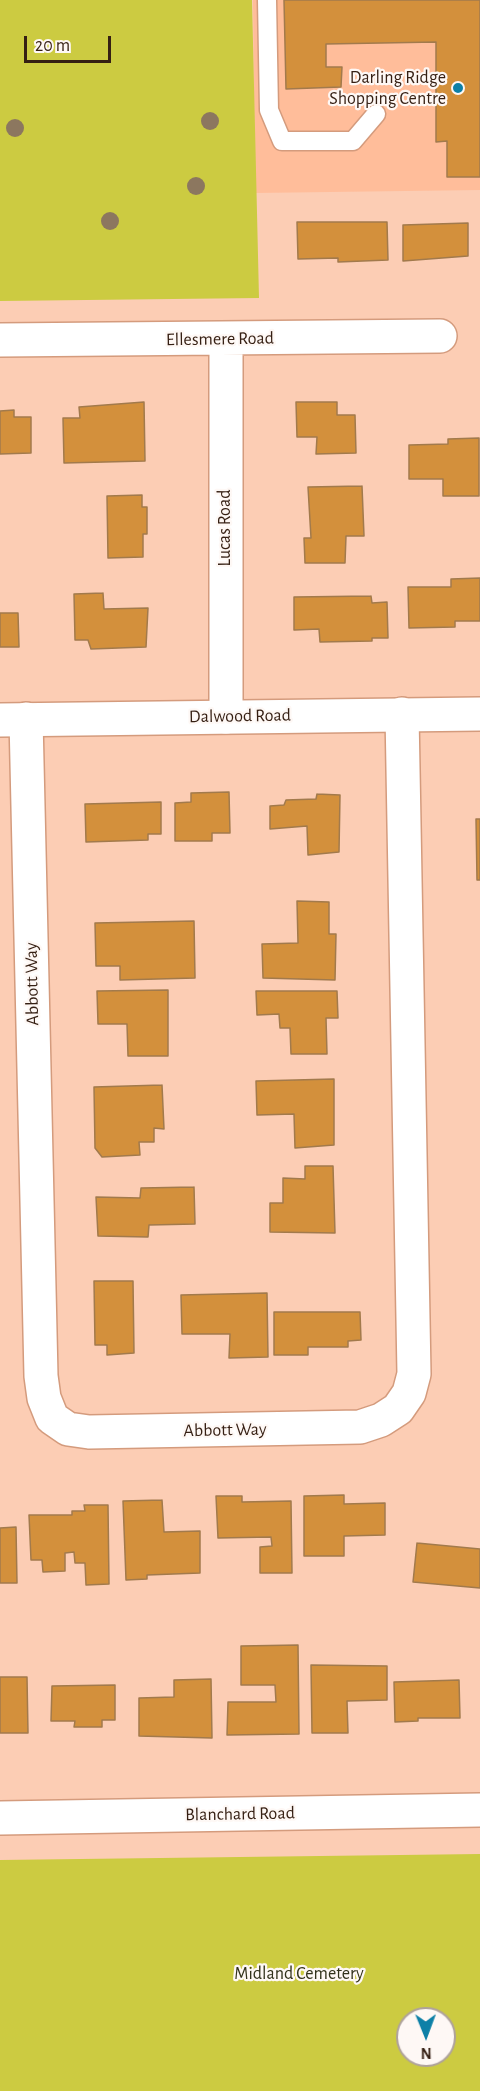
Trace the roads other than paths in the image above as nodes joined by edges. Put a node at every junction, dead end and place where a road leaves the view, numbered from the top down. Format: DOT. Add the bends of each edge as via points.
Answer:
graph roads {
  1 [pos="267,0"];
  2 [pos="376,114"];
  3 [pos="440,336"];
  4 [pos="226,339"];
  5 [pos="0,340"];
  6 [pos="402,714"];
  7 [pos="480,714"];
  8 [pos="226,717"];
  9 [pos="13,719"];
  10 [pos="480,1810"];
  11 [pos="0,1818"];
  1 -- 2 [label="lane" via="269,110 282,141 353,141"];
  3 -- 4 [label="street, Ellesmere Road"];
  4 -- 5 [label="street, Ellesmere Road"];
  4 -- 8 [label="street, Lucas Road"];
  6 -- 7 [label="street, Dalwood Road"];
  6 -- 8 [label="street, Dalwood Road"];
  6 -- 9 [label="street, Abbott Way" via="414,1374 409,1393 398,1408 381,1420 360,1427 101,1432 68,1429 52,1418 41,1376"];
  8 -- 9 [label="street, Dalwood Road"];
  10 -- 11 [label="street, Blanchard Road"];
}
